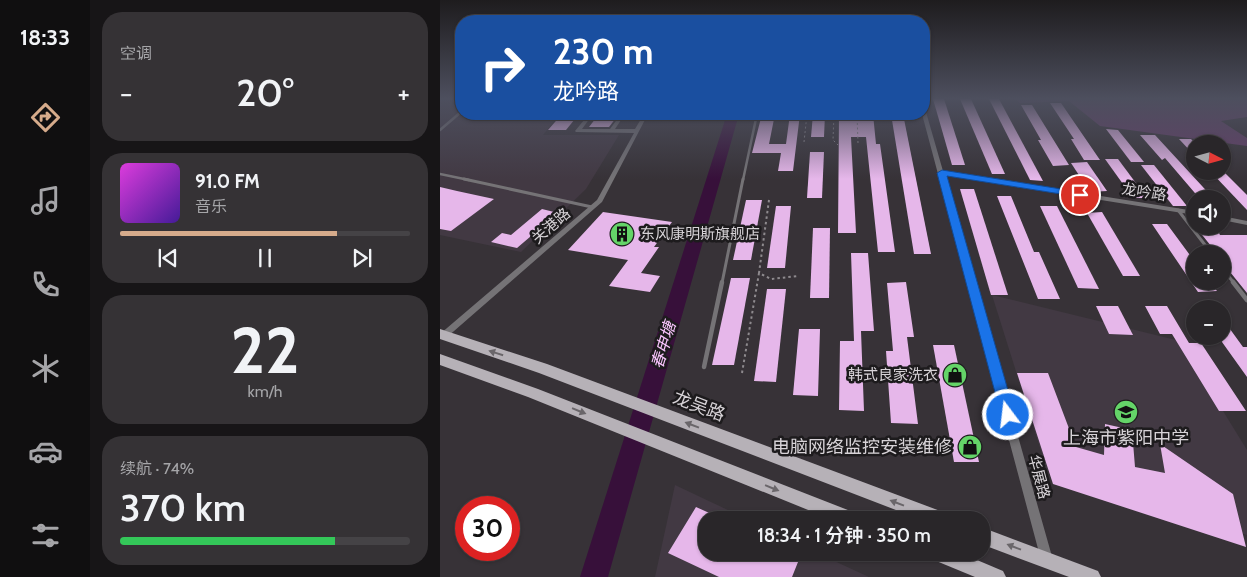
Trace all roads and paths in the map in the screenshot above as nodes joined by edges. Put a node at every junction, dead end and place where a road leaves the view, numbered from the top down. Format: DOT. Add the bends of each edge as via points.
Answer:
graph roads {
  1 [pos="582,126"];
  2 [pos="615,126"];
  3 [pos="640,126"];
  4 [pos="755,126"];
  5 [pos="806,126"];
  6 [pos="834,126"];
  7 [pos="857,126"];
  8 [pos="928,126"];
  9 [pos="611,131"];
  10 [pos="637,131"];
  11 [pos="804,142"];
  12 [pos="858,143"];
  13 [pos="838,145"];
  14 [pos="942,173"];
  15 [pos="440,174"];
  16 [pos="769,200"];
  17 [pos="592,207"];
  18 [pos="1178,210"];
  19 [pos="1186,211"];
  20 [pos="1231,220"];
  21 [pos="1247,223"];
  22 [pos="1205,245"];
  23 [pos="759,273"];
  24 [pos="798,276"];
  25 [pos="1231,280"];
  26 [pos="1247,300"];
  27 [pos="442,335"];
  28 [pos="440,359"];
  29 [pos="704,367"];
  30 [pos="742,373"];
  31 [pos="830,511"];
  32 [pos="919,511"];
  33 [pos="990,538"];
  34 [pos="1047,560"];
  35 [pos="956,561"];
  36 [pos="992,576"];
  37 [pos="1092,577"];
  1 -- 9 [label="street" via="578,131"];
  2 -- 9 [label="street"];
  3 -- 10 [label="street, 关港路"];
  4 -- 29 [label="lane"];
  5 -- 11 [label="path"];
  6 -- 13 [label="path" via="833,140"];
  7 -- 12 [label="path"];
  8 -- 14 [label="street, 华展路"];
  9 -- 10 [label="street"];
  10 -- 17 [label="street, 关港路" via="600,201"];
  14 -- 18 [label="street, 龙吟路"];
  14 -- 34 [label="street, 华展路"];
  15 -- 17 [label="lane"];
  16 -- 23 [label="path"];
  17 -- 27 [label="street, 关港路"];
  18 -- 19 [label="street, 龙吟路"];
  18 -- 22 [label="lane"];
  20 -- 21 [label="street"];
  23 -- 24 [label="path" via="772,279"];
  23 -- 30 [label="path"];
  25 -- 26 [label="lane"];
  32 -- 27 [label="main road, 龙吴路, one-way" via="542,368"];
  28 -- 31 [label="main road, one-way"];
  34 -- 33 [label="main road, one-way"];
  34 -- 37 [label="main road"];
  35 -- 36 [label="main road"];
}
